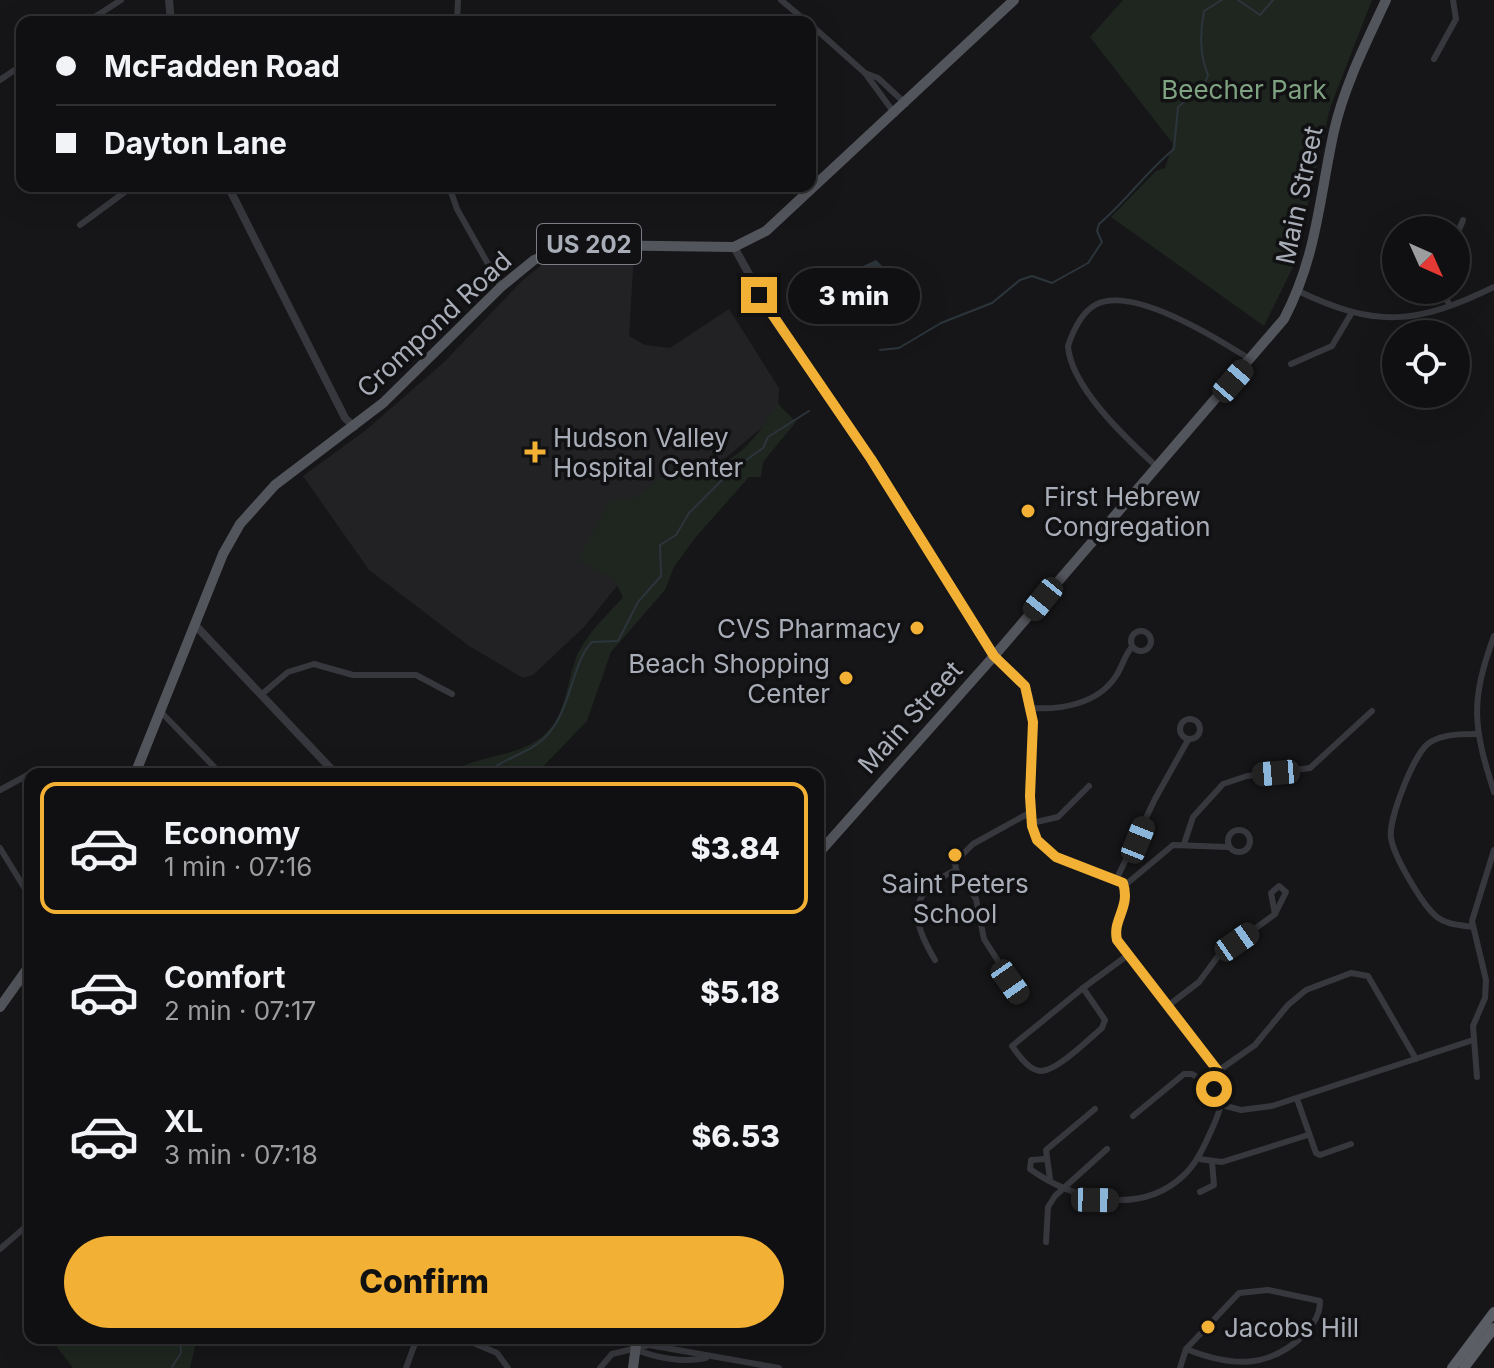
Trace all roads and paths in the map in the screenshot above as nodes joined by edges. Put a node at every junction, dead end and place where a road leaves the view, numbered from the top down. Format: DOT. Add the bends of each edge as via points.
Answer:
graph roads {
  1 [pos="121,0"];
  2 [pos="781,0"];
  3 [pos="1014,0"];
  4 [pos="1386,0"];
  5 [pos="1453,0"];
  6 [pos="96,16"];
  7 [pos="800,16"];
  8 [pos="816,29"];
  9 [pos="1434,59"];
  10 [pos="865,73"];
  11 [pos="906,104"];
  12 [pos="895,114"];
  13 [pos="816,187"];
  14 [pos="125,192"];
  15 [pos="231,192"];
  16 [pos="451,192"];
  17 [pos="811,192"];
  18 [pos="80,225"];
  19 [pos="734,247"];
  20 [pos="501,287"];
  21 [pos="1494,287"];
  22 [pos="1298,291"];
  23 [pos="1449,305"];
  24 [pos="1351,314"];
  25 [pos="1251,360"];
  26 [pos="1291,364"];
  27 [pos="354,427"];
  28 [pos="1157,467"];
  29 [pos="197,627"];
  30 [pos="1494,636"];
  31 [pos="1131,648"];
  32 [pos="994,656"];
  33 [pos="262,694"];
  34 [pos="452,694"];
  35 [pos="1031,708"];
  36 [pos="160,711"];
  37 [pos="1372,711"];
  38 [pos="1477,734"];
  39 [pos="1188,740"];
  40 [pos="137,768"];
  41 [pos="215,768"];
  42 [pos="330,768"];
  43 [pos="24,777"];
  44 [pos="1089,786"];
  45 [pos="0,790"];
  46 [pos="1494,792"];
  47 [pos="1031,812"];
  48 [pos="1032,823"];
  49 [pos="1184,844"];
  50 [pos="824,847"];
  51 [pos="1228,847"];
  52 [pos="0,848"];
  53 [pos="1494,850"];
  54 [pos="956,870"];
  55 [pos="1117,878"];
  56 [pos="1124,886"];
  57 [pos="24,887"];
  58 [pos="1275,914"];
  59 [pos="1473,927"];
  60 [pos="1128,955"];
  61 [pos="935,960"];
  62 [pos="24,974"];
  63 [pos="19,981"];
  64 [pos="24,984"];
  65 [pos="1083,988"];
  66 [pos="1021,997"];
  67 [pos="1169,1005"];
  68 [pos="0,1007"];
  69 [pos="1473,1040"];
  70 [pos="1416,1059"];
  71 [pos="1218,1071"];
  72 [pos="1477,1077"];
  73 [pos="1223,1093"];
  74 [pos="1297,1099"];
  75 [pos="1222,1105"];
  76 [pos="1095,1109"];
  77 [pos="1133,1116"];
  78 [pos="1308,1135"];
  79 [pos="1351,1144"];
  80 [pos="1107,1149"];
  81 [pos="1045,1159"];
  82 [pos="1199,1159"];
  83 [pos="1212,1162"];
  84 [pos="1050,1179"];
  85 [pos="1064,1190"];
  86 [pos="1200,1192"];
  87 [pos="24,1228"];
  88 [pos="1046,1242"];
  89 [pos="0,1249"];
  90 [pos="1494,1312"];
  91 [pos="1494,1328"];
  92 [pos="415,1344"];
  93 [pos="476,1344"];
  94 [pos="634,1344"];
  95 [pos="636,1344"];
  96 [pos="642,1344"];
  97 [pos="1186,1349"];
  98 [pos="406,1368"];
  99 [pos="508,1368"];
  100 [pos="600,1368"];
  101 [pos="633,1368"];
  102 [pos="779,1368"];
  103 [pos="1180,1368"];
  104 [pos="1452,1368"];
  105 [pos="1464,1368"];
  1 -- 6 [label="street"];
  2 -- 7 [label="street"];
  3 -- 11 [label="main road, Crompond Road / US 202"];
  4 -- 22 [label="main road, Main Street" via="1334,129 1317,231"];
  5 -- 9 [label="street" via="1456,19"];
  8 -- 10 [label="street"];
  10 -- 11 [label="street"];
  10 -- 12 [label="street"];
  11 -- 12 [label="main road, Crompond Road / US 202"];
  12 -- 13 [label="main road, Crompond Road / US 202"];
  14 -- 18 [label="street"];
  15 -- 27 [label="street"];
  16 -- 20 [label="street"];
  17 -- 19 [label="main road, Crompond Road / US 202" via="776,224"];
  19 -- 20 [label="main road, Crompond Road / US 202" via="574,246 534,260"];
  19 -- 32 [label="street" via="767,308 871,459"];
  20 -- 27 [label="main road, Crompond Road / US 202" via="418,372"];
  21 -- 23 [label="street"];
  22 -- 24 [label="street"];
  22 -- 25 [label="main road, Main Street" via="1284,319"];
  23 -- 24 [label="street" via="1405,317"];
  24 -- 26 [label="street" via="1332,346"];
  25 -- 28 [label="main road, Main Street"];
  25 -- 28 [label="street" via="1175,317 1128,302 1104,301 1086,312 1068,346 1074,368 1124,436"];
  27 -- 29 [label="main road, Crompond Road / US 202" via="275,485 245,517 223,554"];
  28 -- 32 [label="main road, Main Street"];
  29 -- 33 [label="street"];
  29 -- 36 [label="main road, Crompond Road / US 202"];
  30 -- 38 [label="street" via="1476,696"];
  31 -- 35 [label="street" via="1099,695 1070,705"];
  32 -- 35 [label="street" via="1025,686"];
  32 -- 50 [label="main road, Main Street"];
  33 -- 34 [label="street" via="288,672 314,664 353,675 416,675"];
  33 -- 42 [label="street"];
  35 -- 47 [label="street"];
  36 -- 40 [label="main road, Crompond Road / US 202"];
  36 -- 41 [label="street"];
  37 -- 49 [label="street" via="1310,768 1223,784 1193,817"];
  38 -- 46 [label="street"];
  38 -- 59 [label="street" via="1438,738 1424,747 1391,831 1394,848 1431,911 1448,923"];
  39 -- 55 [label="street"];
  43 -- 45 [label="street"];
  44 -- 48 [label="street" via="1058,817"];
  47 -- 48 [label="street"];
  47 -- 54 [label="street" via="973,844 955,862"];
  48 -- 55 [label="street" via="1037,840 1056,857"];
  49 -- 51 [label="street"];
  49 -- 56 [label="street" via="1173,845"];
  52 -- 57 [label="street"];
  53 -- 59 [label="street"];
  54 -- 61 [label="street" via="927,889 916,911 919,930"];
  54 -- 66 [label="street" via="976,899 984,939"];
  55 -- 56 [label="street"];
  56 -- 60 [label="street" via="1126,904 1115,932"];
  58 -- 67 [label="street" via="1219,955 1199,982"];
  59 -- 69 [label="street" via="1486,980"];
  60 -- 65 [label="street"];
  60 -- 67 [label="street"];
  62 -- 63 [label="main road"];
  63 -- 64 [label="street"];
  63 -- 68 [label="main road"];
  65 -- 65 [label="street" via="1012,1046 1032,1069 1053,1068 1102,1028 1105,1020"];
  67 -- 71 [label="street"];
  69 -- 70 [label="street"];
  69 -- 72 [label="street"];
  70 -- 71 [label="street" via="1368,976 1351,973 1306,990 1255,1045"];
  70 -- 74 [label="street"];
  71 -- 73 [label="street"];
  73 -- 75 [label="street"];
  73 -- 77 [label="street" via="1184,1074"];
  74 -- 75 [label="street" via="1253,1110"];
  74 -- 78 [label="street"];
  75 -- 82 [label="street"];
  76 -- 81 [label="street" via="1051,1145"];
  78 -- 79 [label="street" via="1320,1155"];
  78 -- 83 [label="street"];
  80 -- 85 [label="street"];
  81 -- 84 [label="street"];
  81 -- 84 [label="street" via="1034,1158 1028,1165"];
  82 -- 83 [label="street"];
  82 -- 85 [label="street" via="1174,1183 1135,1197 1095,1200"];
  83 -- 86 [label="street" via="1214,1185"];
  84 -- 85 [label="street"];
  85 -- 88 [label="street" via="1048,1207"];
  87 -- 89 [label="street"];
  90 -- 104 [label="highway"];
  91 -- 105 [label="highway"];
  92 -- 98 [label="street"];
  93 -- 99 [label="street" via="497,1353"];
  94 -- 100 [label="street" via="612,1354"];
  95 -- 101 [label="main road"];
  96 -- 102 [label="street"];
  97 -- 97 [label="street" via="1247,1368 1267,1366 1289,1354 1318,1315 1320,1301 1268,1290 1239,1293"];
  97 -- 103 [label="street"];
}
